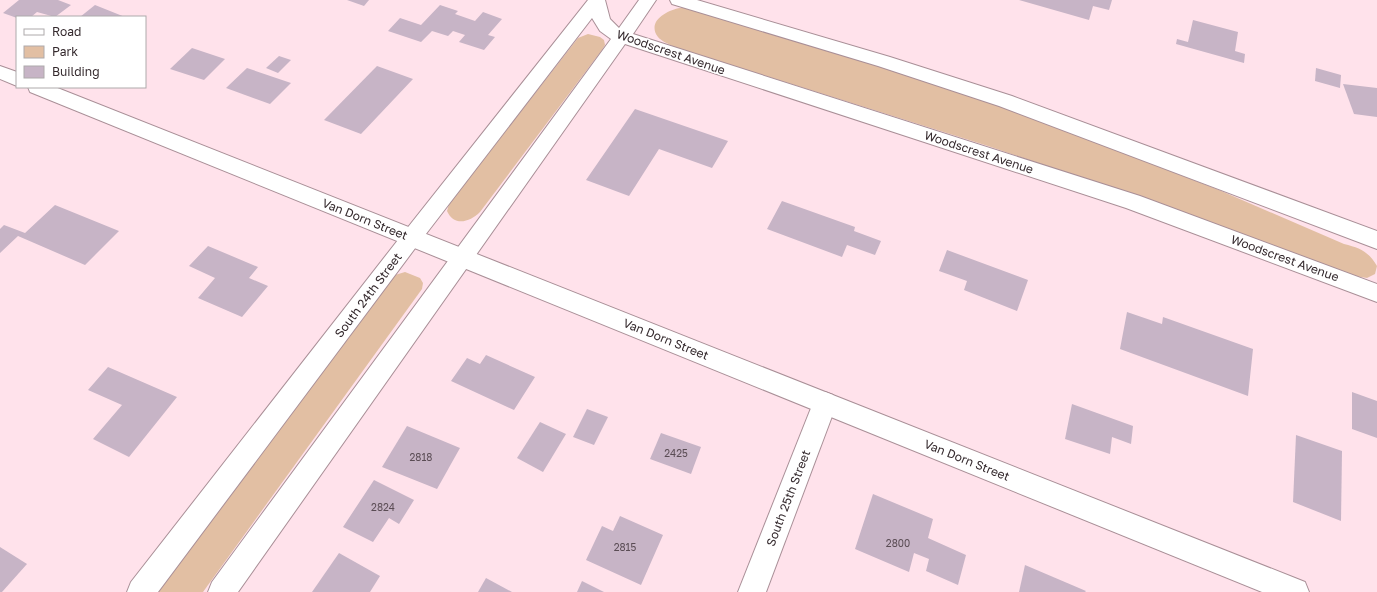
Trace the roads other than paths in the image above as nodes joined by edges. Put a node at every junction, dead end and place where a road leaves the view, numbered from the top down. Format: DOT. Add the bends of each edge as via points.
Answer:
graph roads {
  1 [pos="596,0"];
  2 [pos="648,0"];
  3 [pos="678,0"];
  4 [pos="622,38"];
  5 [pos="0,72"];
  6 [pos="16,79"];
  7 [pos="40,88"];
  8 [pos="412,237"];
  9 [pos="1377,240"];
  10 [pos="461,257"];
  11 [pos="1377,293"];
  12 [pos="825,403"];
  13 [pos="141,592"];
  14 [pos="222,592"];
  15 [pos="752,592"];
  16 [pos="1295,592"];
  1 -- 4 [label="street, Woodscrest Avenue" via="601,22"];
  1 -- 8 [label="street, South 24th Street"];
  2 -- 4 [label="street"];
  3 -- 9 [label="street" via="952,82"];
  4 -- 10 [label="street"];
  4 -- 11 [label="street, Woodscrest Avenue" via="1133,202"];
  5 -- 6 [label="street"];
  7 -- 8 [label="street, Van Dorn Street"];
  8 -- 10 [label="street, Van Dorn Street"];
  8 -- 13 [label="street, South 24th Street"];
  10 -- 12 [label="street, Van Dorn Street"];
  10 -- 14 [label="street"];
  12 -- 15 [label="street, South 25th Street"];
  12 -- 16 [label="street, Van Dorn Street"];
}
